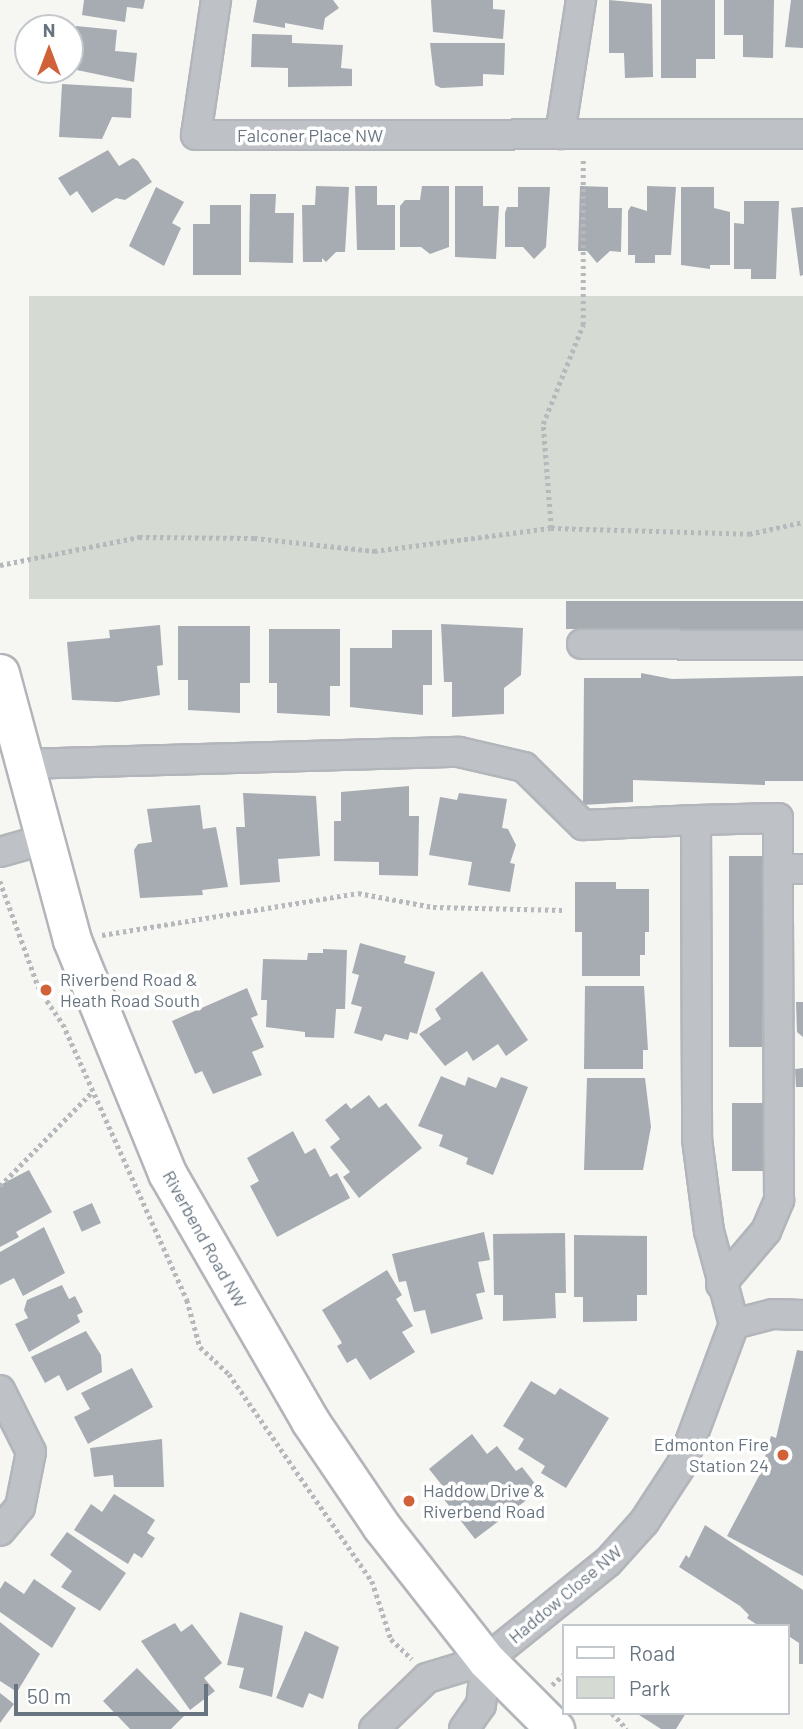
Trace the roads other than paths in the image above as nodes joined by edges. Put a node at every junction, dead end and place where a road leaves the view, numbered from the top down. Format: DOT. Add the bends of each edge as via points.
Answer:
graph roads {
  1 [pos="216,0"];
  2 [pos="581,0"];
  3 [pos="571,134"];
  4 [pos="803,134"];
  5 [pos="582,644"];
  6 [pos="803,645"];
  7 [pos="0,673"];
  8 [pos="22,764"];
  9 [pos="696,820"];
  10 [pos="42,840"];
  11 [pos="0,852"];
  12 [pos="791,869"];
  13 [pos="720,1284"];
  14 [pos="803,1315"];
  15 [pos="734,1324"];
  16 [pos="0,1390"];
  17 [pos="0,1531"];
  18 [pos="486,1660"];
  19 [pos="374,1729"];
  20 [pos="464,1729"];
  21 [pos="555,1729"];
  1 -- 3 [label="street, Falconer Place NW" via="196,135"];
  2 -- 3 [label="street"];
  3 -- 4 [label="street, Falconer Place NW"];
  5 -- 6 [label="street"];
  7 -- 8 [label="main road, Riverbend Road NW"];
  8 -- 9 [label="street" via="459,752 524,766 583,825"];
  8 -- 10 [label="main road, Riverbend Road NW"];
  9 -- 12 [label="street" via="778,818"];
  9 -- 13 [label="street" via="697,1139"];
  10 -- 11 [label="street"];
  10 -- 18 [label="main road, Riverbend Road NW" via="72,940 161,1160 213,1258 310,1421 381,1527"];
  12 -- 13 [label="street" via="779,1200 765,1231"];
  13 -- 15 [label="street"];
  14 -- 15 [label="street" via="773,1314"];
  15 -- 18 [label="street, Haddow Close NW" via="695,1435 644,1522 600,1569"];
  16 -- 17 [label="street" via="31,1452 20,1507"];
  18 -- 19 [label="street" via="427,1678"];
  18 -- 20 [label="street" via="481,1705"];
  18 -- 21 [label="main road, Riverbend Road NW"];
}
